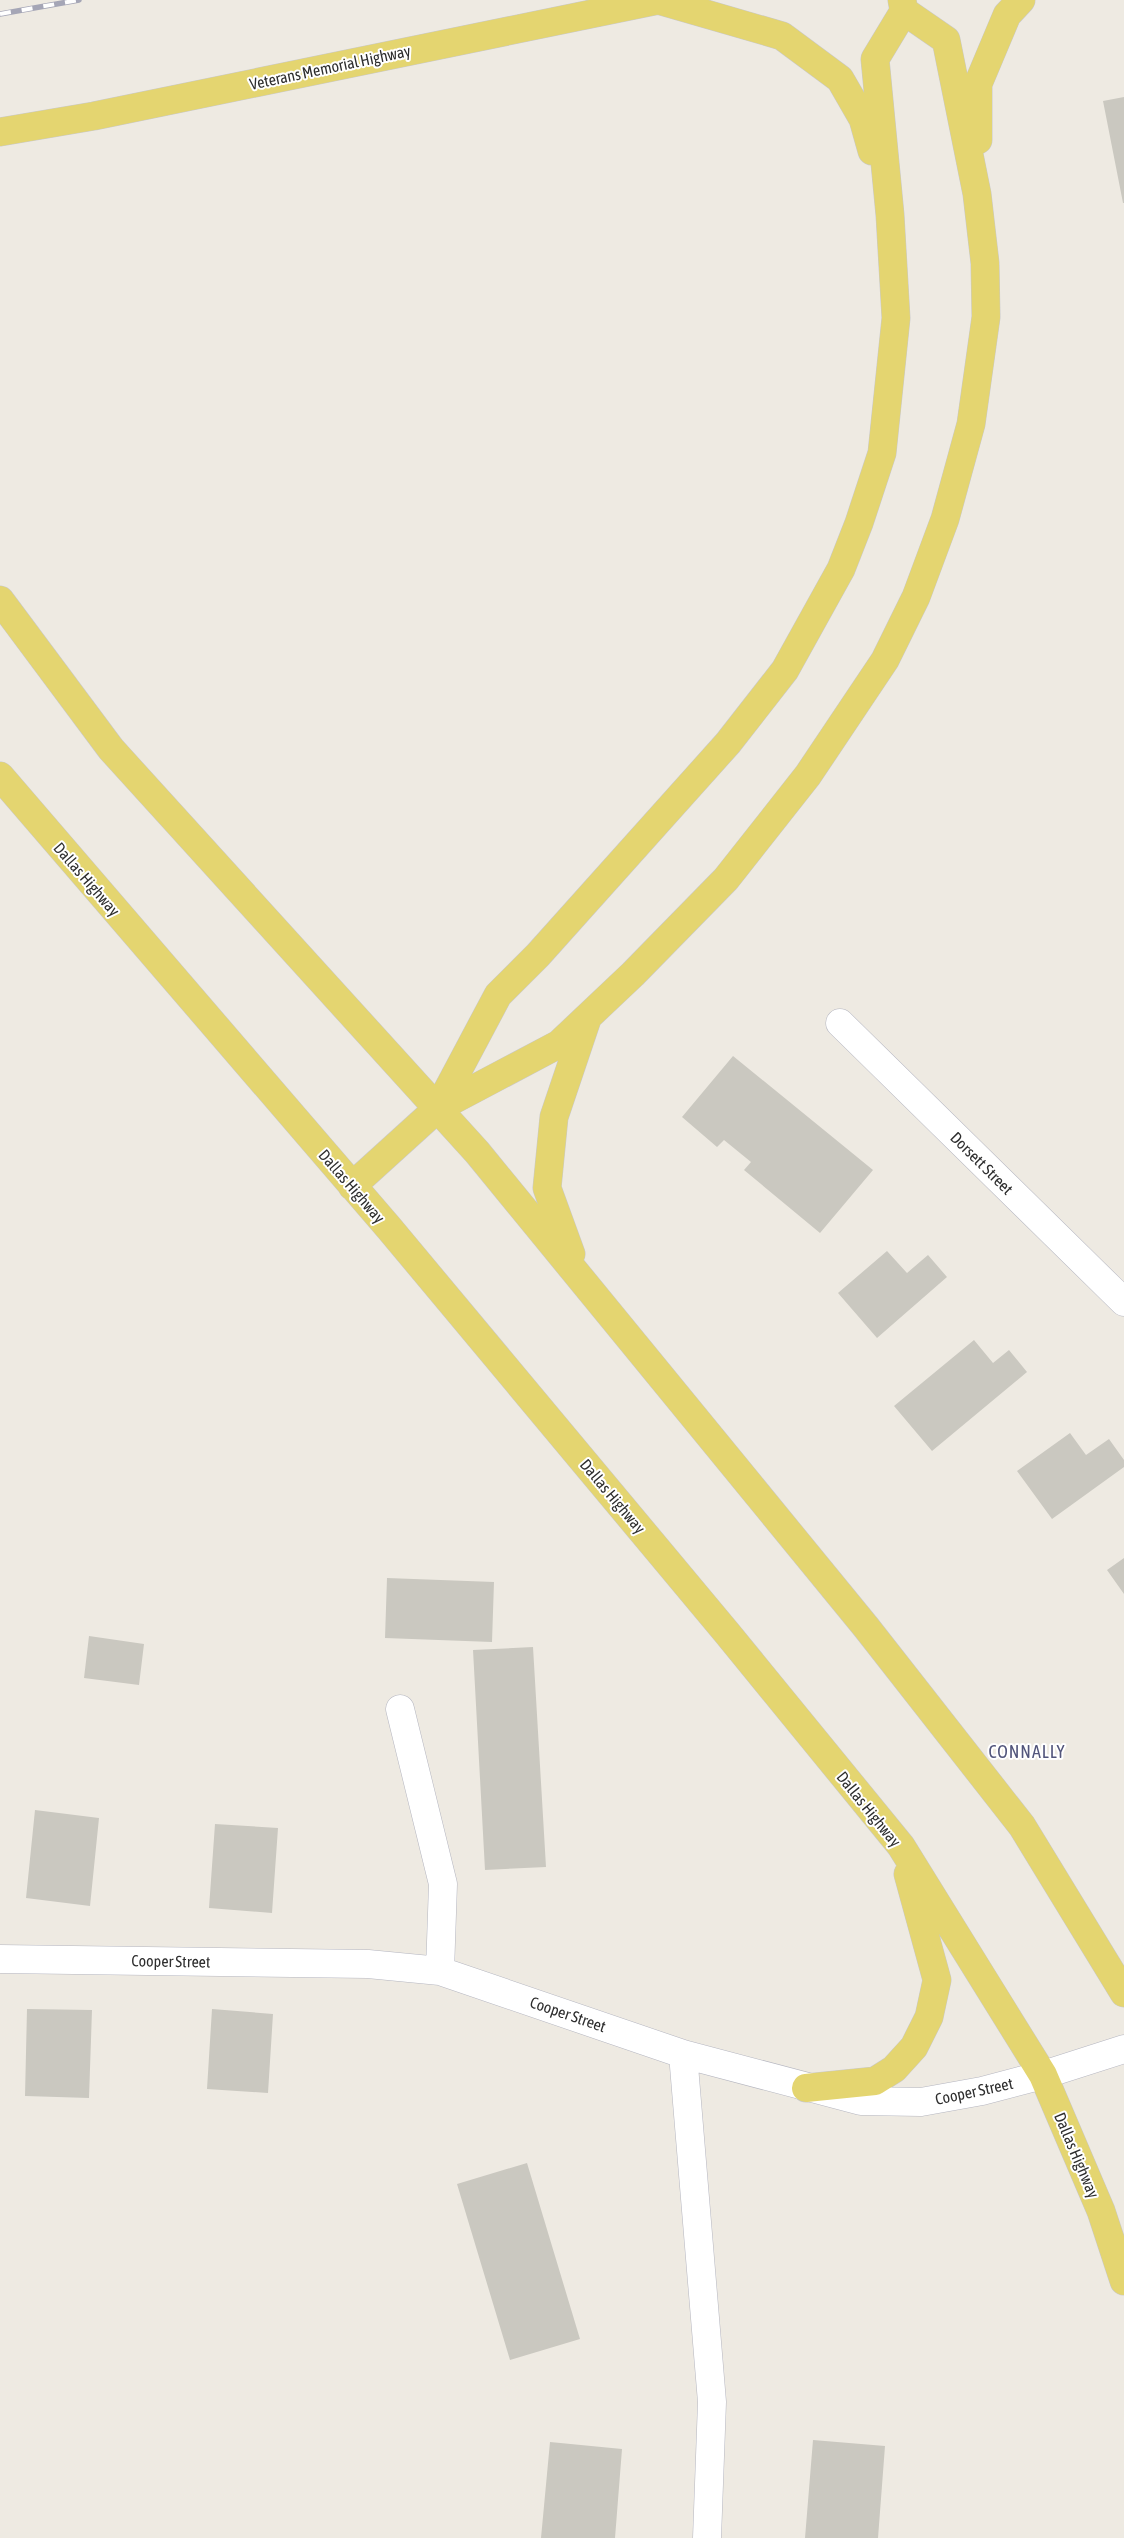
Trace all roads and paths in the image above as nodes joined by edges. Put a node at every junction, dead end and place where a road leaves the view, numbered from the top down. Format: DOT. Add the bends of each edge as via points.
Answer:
graph roads {
  1 [pos="658,0"];
  2 [pos="1021,0"];
  3 [pos="903,6"];
  4 [pos="0,132"];
  5 [pos="977,194"];
  6 [pos="890,215"];
  7 [pos="0,600"];
  8 [pos="0,776"];
  9 [pos="589,1016"];
  10 [pos="840,1023"];
  11 [pos="438,1108"];
  12 [pos="352,1186"];
  13 [pos="577,1272"];
  14 [pos="1124,1302"];
  15 [pos="400,1709"];
  16 [pos="901,1846"];
  17 [pos="0,1959"];
  18 [pos="440,1970"];
  19 [pos="1124,1993"];
  20 [pos="1124,2049"];
  21 [pos="683,2054"];
  22 [pos="1043,2075"];
  23 [pos="806,2088"];
  24 [pos="1124,2281"];
  25 [pos="707,2538"];
  1 -- 4 [label="main road, Veterans Memorial Highway" via="94,116"];
  1 -- 6 [label="main road" via="782,36 838,77 863,119"];
  2 -- 5 [label="main road" via="1007,15 978,84"];
  3 -- 5 [label="main road" via="946,40"];
  3 -- 6 [label="main road" via="876,59"];
  5 -- 9 [label="main road" via="985,263 986,317 971,424 945,519 916,597 885,660 808,776 726,879"];
  6 -- 11 [label="main road" via="896,318 882,453 841,569 785,670 728,743 538,955 498,995"];
  7 -- 11 [label="main road" via="111,749"];
  8 -- 12 [label="main road, Dallas Highway"];
  9 -- 11 [label="main road" via="559,1044"];
  9 -- 13 [label="main road" via="554,1117 547,1188"];
  10 -- 14 [label="street, Dorsett Street"];
  11 -- 12 [label="main road"];
  11 -- 13 [label="main road"];
  12 -- 16 [label="main road, Dallas Highway" via="727,1632"];
  13 -- 19 [label="main road" via="866,1627 1022,1826"];
  15 -- 18 [label="street" via="443,1884"];
  16 -- 22 [label="main road, Dallas Highway"];
  16 -- 23 [label="main road" via="937,1980 929,2017 914,2047 875,2082"];
  17 -- 18 [label="street, Cooper Street" via="368,1964"];
  18 -- 21 [label="street, Cooper Street"];
  20 -- 22 [label="street, Cooper Street"];
  21 -- 23 [label="street, Cooper Street"];
  21 -- 25 [label="street" via="712,2402"];
  22 -- 23 [label="street, Cooper Street" via="921,2102 861,2101"];
  22 -- 24 [label="main road, Dallas Highway" via="1101,2211"];
}
